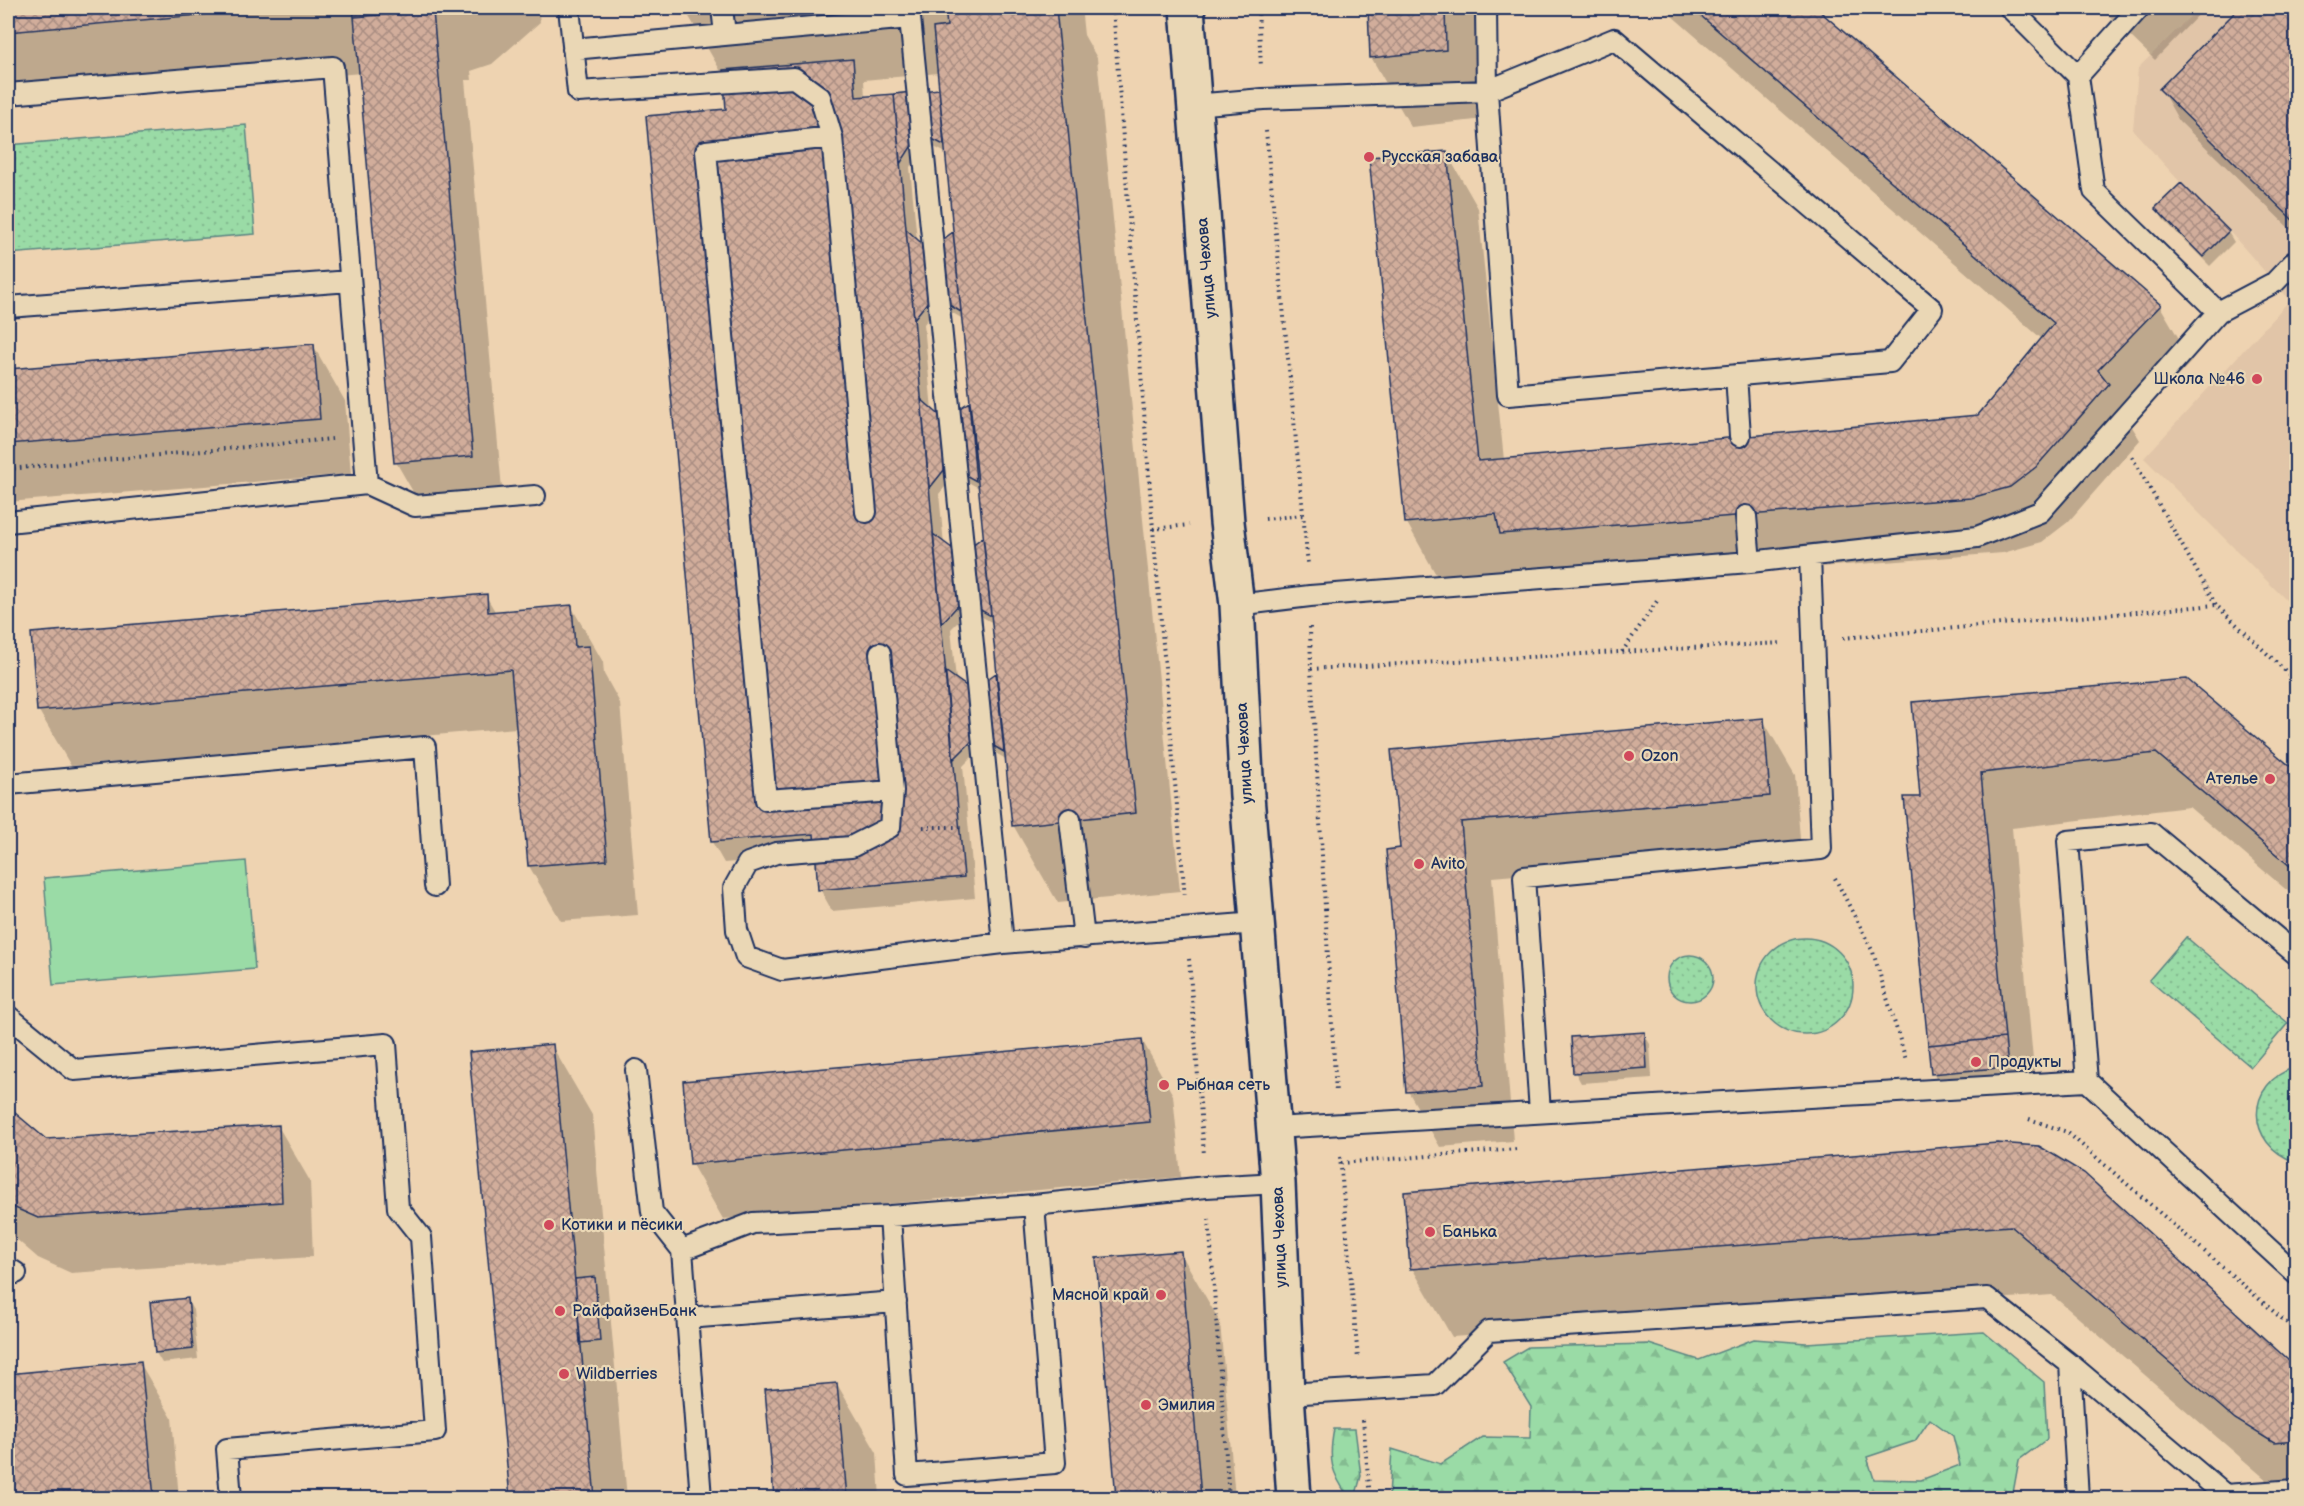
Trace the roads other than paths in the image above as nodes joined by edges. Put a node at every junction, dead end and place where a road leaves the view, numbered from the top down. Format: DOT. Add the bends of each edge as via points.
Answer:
graph roads {
  1 [pos="569,8"];
  2 [pos="722,8"];
  3 [pos="1187,8"];
  4 [pos="1486,8"];
  5 [pos="2010,8"];
  6 [pos="2139,8"];
  7 [pos="725,34"];
  8 [pos="573,49"];
  9 [pos="2078,76"];
  10 [pos="1486,91"];
  11 [pos="8,94"];
  12 [pos="1194,105"];
  13 [pos="832,137"];
  14 [pos="2296,260"];
  15 [pos="350,281"];
  16 [pos="8,307"];
  17 [pos="2218,312"];
  18 [pos="1736,375"];
  19 [pos="1740,436"];
  20 [pos="367,484"];
  21 [pos="535,496"];
  22 [pos="866,512"];
  23 [pos="1746,516"];
  24 [pos="8,522"];
  25 [pos="1810,556"];
  26 [pos="1750,562"];
  27 [pos="1237,605"];
  28 [pos="880,653"];
  29 [pos="8,784"];
  30 [pos="892,791"];
  31 [pos="1070,819"];
  32 [pos="435,886"];
  33 [pos="1257,923"];
  34 [pos="1084,938"];
  35 [pos="1003,943"];
  36 [pos="2296,954"];
  37 [pos="8,1016"];
  38 [pos="636,1070"];
  39 [pos="2087,1081"];
  40 [pos="1540,1112"];
  41 [pos="1274,1128"];
  42 [pos="1278,1183"];
  43 [pos="1034,1205"];
  44 [pos="890,1216"];
  45 [pos="682,1250"];
  46 [pos="2296,1274"];
  47 [pos="896,1302"];
  48 [pos="687,1318"];
  49 [pos="2070,1364"];
  50 [pos="1287,1394"];
  51 [pos="2296,1490"];
  52 [pos="231,1498"];
  53 [pos="701,1498"];
  54 [pos="1294,1498"];
  55 [pos="2079,1498"];
  1 -- 8 [label="lane"];
  2 -- 7 [label="lane"];
  3 -- 12 [label="street, улица Чехова"];
  4 -- 10 [label="lane"];
  5 -- 9 [label="lane"];
  6 -- 9 [label="lane"];
  7 -- 8 [label="lane"];
  7 -- 35 [label="lane" via="910,18"];
  8 -- 13 [label="lane" via="578,92 794,78 820,97"];
  9 -- 17 [label="lane" via="2094,191"];
  10 -- 12 [label="lane"];
  10 -- 18 [label="lane" via="1508,395"];
  10 -- 18 [label="lane" via="1614,39 1932,309 1890,362"];
  11 -- 15 [label="lane" via="333,67"];
  12 -- 27 [label="street, улица Чехова"];
  13 -- 22 [label="lane"];
  13 -- 30 [label="lane" via="706,151 766,800"];
  14 -- 17 [label="lane" via="2275,282"];
  15 -- 16 [label="lane"];
  15 -- 20 [label="lane"];
  17 -- 25 [label="lane" via="2040,512 1977,537"];
  18 -- 19 [label="lane"];
  20 -- 21 [label="lane" via="415,506"];
  20 -- 24 [label="lane"];
  23 -- 26 [label="lane"];
  25 -- 26 [label="lane"];
  25 -- 40 [label="lane" via="1821,849 1524,877"];
  26 -- 27 [label="lane"];
  27 -- 33 [label="street, улица Чехова"];
  28 -- 30 [label="lane"];
  29 -- 32 [label="lane" via="425,747"];
  30 -- 35 [label="lane" via="890,827 851,847 777,853 748,863 734,888 737,930 746,957 782,970"];
  31 -- 34 [label="lane"];
  33 -- 34 [label="lane"];
  33 -- 41 [label="street, улица Чехова"];
  34 -- 35 [label="lane"];
  36 -- 39 [label="lane" via="2151,833 2068,841"];
  37 -- 52 [label="lane" via="74,1070 386,1044 398,1208 421,1237 435,1431 227,1449"];
  38 -- 45 [label="lane" via="652,1212"];
  39 -- 40 [label="lane"];
  39 -- 46 [label="lane"];
  40 -- 41 [label="lane"];
  41 -- 42 [label="street, улица Чехова"];
  42 -- 43 [label="lane"];
  42 -- 50 [label="street, улица Чехова"];
  43 -- 44 [label="lane"];
  43 -- 47 [label="lane" via="1055,1463 907,1475"];
  44 -- 45 [label="lane" via="753,1223"];
  44 -- 47 [label="lane"];
  45 -- 48 [label="lane"];
  47 -- 48 [label="lane"];
  48 -- 53 [label="lane"];
  49 -- 50 [label="lane" via="1987,1298 1490,1331 1435,1385"];
  49 -- 51 [label="lane" via="2225,1495"];
  49 -- 55 [label="lane"];
  50 -- 54 [label="street, улица Чехова"];
}
